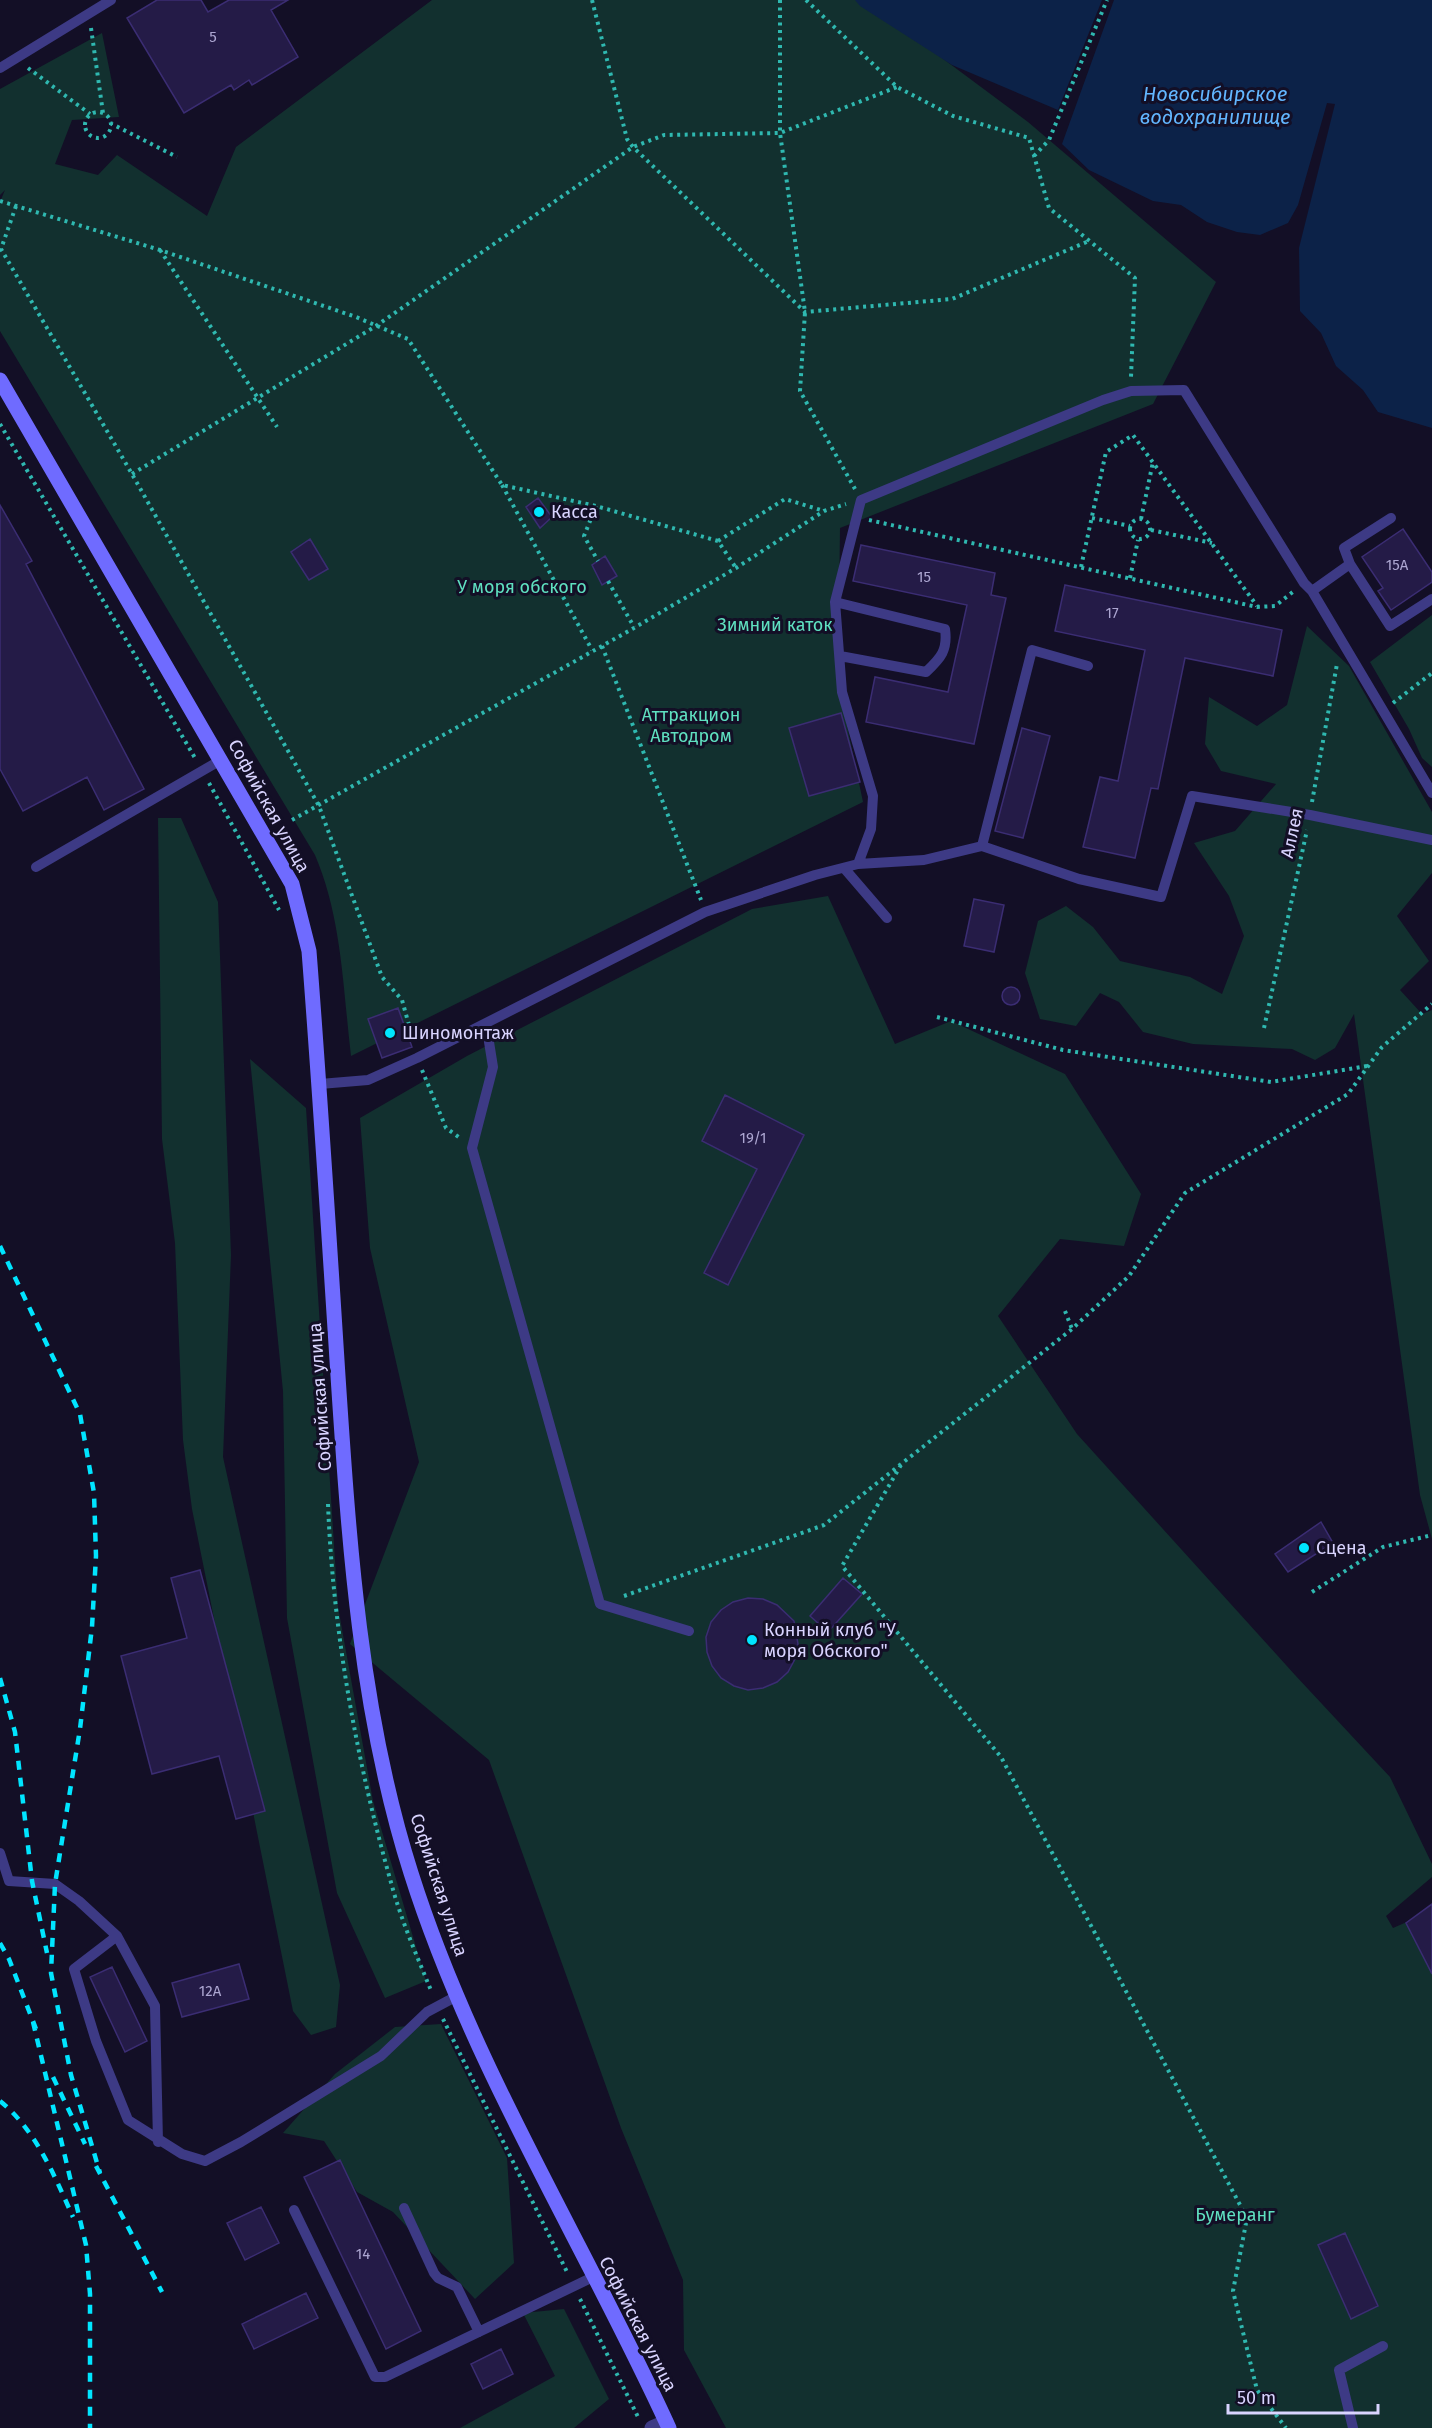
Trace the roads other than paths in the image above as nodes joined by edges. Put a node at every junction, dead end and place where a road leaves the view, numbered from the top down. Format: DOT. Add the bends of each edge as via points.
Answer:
graph roads {
  1 [pos="111,0"];
  2 [pos="0,68"];
  3 [pos="0,381"];
  4 [pos="1391,518"];
  5 [pos="1350,564"];
  6 [pos="1308,587"];
  7 [pos="1432,599"];
  8 [pos="835,602"];
  9 [pos="840,656"];
  10 [pos="1088,666"];
  11 [pos="221,760"];
  12 [pos="1432,793"];
  13 [pos="1432,840"];
  14 [pos="982,846"];
  15 [pos="858,864"];
  16 [pos="36,867"];
  17 [pos="844,868"];
  18 [pos="887,918"];
  19 [pos="486,1023"];
  20 [pos="320,1084"];
  21 [pos="688,1631"];
  22 [pos="0,1853"];
  23 [pos="117,1936"];
  24 [pos="457,1996"];
  25 [pos="158,2142"];
  26 [pos="404,2208"];
  27 [pos="294,2210"];
  28 [pos="593,2277"];
  29 [pos="479,2332"];
  30 [pos="1383,2346"];
  31 [pos="663,2426"];
  32 [pos="1353,2428"];
  1 -- 2 [label="lane"];
  3 -- 11 [label="main road, Софийская улица"];
  4 -- 5 [label="lane" via="1344,548"];
  5 -- 6 [label="lane"];
  5 -- 7 [label="lane" via="1390,626"];
  6 -- 8 [label="lane" via="1184,390 1131,392 1103,400 861,500"];
  6 -- 12 [label="lane"];
  8 -- 9 [label="lane"];
  8 -- 9 [label="lane" via="945,629 947,644 942,656 926,672"];
  9 -- 15 [label="lane" via="842,692 873,796 871,829"];
  10 -- 14 [label="lane" via="1032,650"];
  11 -- 16 [label="lane"];
  11 -- 20 [label="main road, Софийская улица" via="292,884 309,951"];
  13 -- 14 [label="lane" via="1191,796 1161,897 1079,879"];
  14 -- 15 [label="lane" via="924,860"];
  15 -- 17 [label="lane"];
  17 -- 18 [label="lane"];
  17 -- 19 [label="lane" via="815,874 705,912"];
  19 -- 20 [label="lane" via="368,1080"];
  19 -- 21 [label="lane" via="493,1067 472,1148 600,1604"];
  20 -- 24 [label="main road, Софийская улица" via="348,1533 362,1650 382,1759 411,1872"];
  22 -- 23 [label="lane" via="9,1881 55,1884"];
  23 -- 25 [label="lane" via="155,2006"];
  23 -- 25 [label="lane" via="74,1970 96,2041 128,2121"];
  24 -- 25 [label="lane" via="427,2012 381,2056 205,2161"];
  24 -- 28 [label="main road, Софийская улица" via="491,2076"];
  26 -- 29 [label="lane" via="434,2273 457,2287"];
  27 -- 29 [label="lane" via="375,2377 385,2377"];
  28 -- 29 [label="lane"];
  28 -- 31 [label="main road, Софийская улица"];
  30 -- 32 [label="lane" via="1339,2370"];
}
